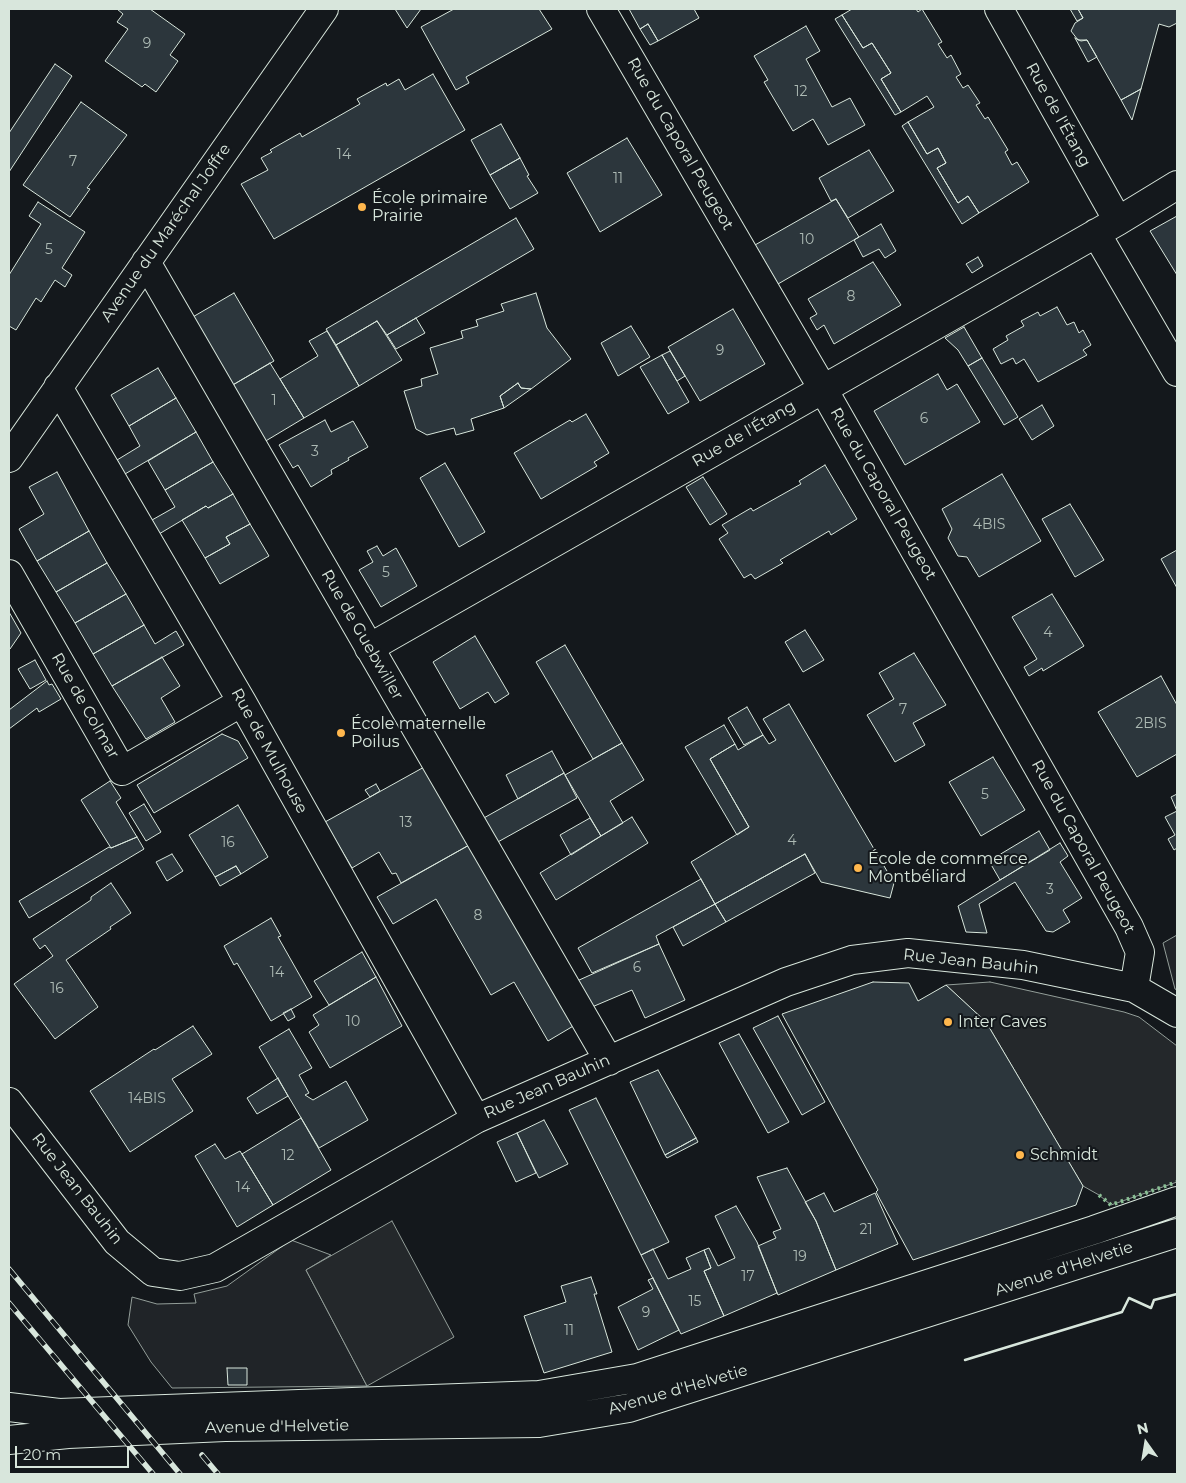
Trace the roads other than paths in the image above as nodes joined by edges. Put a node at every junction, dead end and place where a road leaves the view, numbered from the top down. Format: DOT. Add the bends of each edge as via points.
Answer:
graph roads {
  1 [pos="324,9"];
  2 [pos="602,9"];
  3 [pos="999,9"];
  4 [pos="1177,185"];
  5 [pos="1107,227"];
  6 [pos="146,262"];
  7 [pos="1177,372"];
  8 [pos="58,387"];
  9 [pos="823,389"];
  10 [pos="9,458"];
  11 [pos="9,574"];
  12 [pos="370,648"];
  13 [pos="242,702"];
  14 [pos="1134,988"];
  15 [pos="1177,1014"];
  16 [pos="609,1061"];
  17 [pos="9,1102"];
  18 [pos="476,1119"];
  19 [pos="1177,1201"];
  20 [pos="1177,1233"];
  21 [pos="9,1407"];
  22 [pos="9,1440"];
  1 -- 6 [label="street, Avenue du Maréchal Joffre"];
  2 -- 9 [label="street, Rue du Caporal Peugeot"];
  3 -- 5 [label="street, Rue de l'Étang"];
  4 -- 5 [label="street, Rue de l'Étang"];
  5 -- 7 [label="street"];
  5 -- 9 [label="street, Rue de l'Étang"];
  6 -- 8 [label="street, Avenue du Maréchal Joffre"];
  6 -- 12 [label="street, Rue de Guebwiller"];
  8 -- 10 [label="street, Avenue du Maréchal Joffre"];
  8 -- 13 [label="street, Rue de Mulhouse"];
  9 -- 12 [label="street, Rue de l'Étang"];
  9 -- 14 [label="street, Rue du Caporal Peugeot" via="1129,927 1140,952"];
  11 -- 13 [label="street, Rue de Colmar" via="122,771"];
  12 -- 16 [label="street, Rue de Guebwiller"];
  13 -- 18 [label="street, Rue de Mulhouse"];
  14 -- 15 [label="street, Rue Jean Bauhin"];
  14 -- 16 [label="street, Rue Jean Bauhin" via="1024,965 908,953 852,960 786,982"];
  16 -- 18 [label="street, Rue Jean Bauhin"];
  17 -- 18 [label="street, Rue Jean Bauhin" via="117,1242 153,1272 180,1276 216,1268"];
  19 -- 21 [label="street, Avenue d'Helvetie" via="638,1378 538,1395 59,1414"];
  20 -- 22 [label="street, Avenue d'Helvetie" via="629,1408 539,1423 225,1427"];
}
